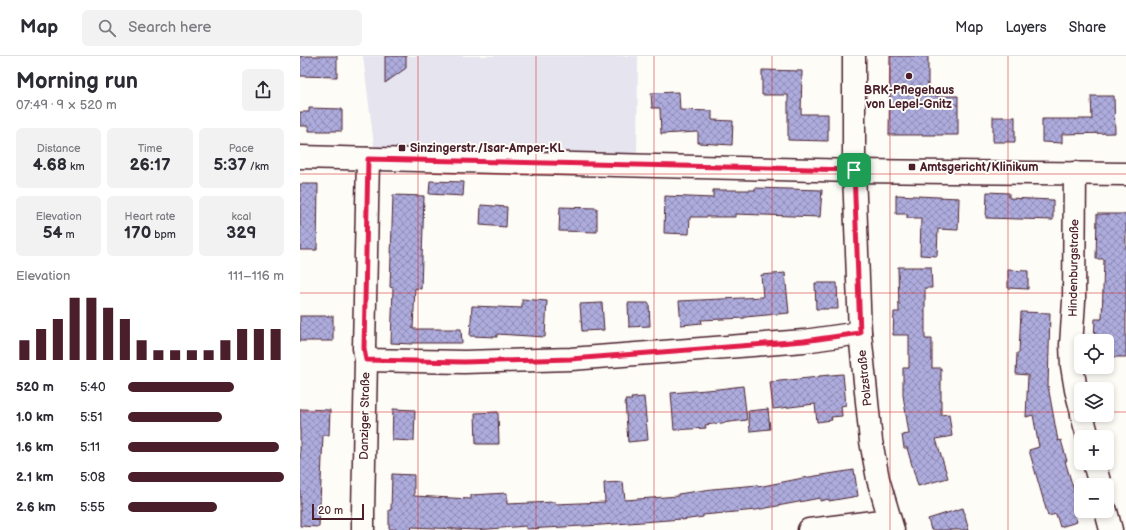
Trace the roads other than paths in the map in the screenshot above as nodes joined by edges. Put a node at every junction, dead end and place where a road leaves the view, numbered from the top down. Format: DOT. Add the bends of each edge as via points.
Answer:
graph roads {
  1 [pos="854,56"];
  2 [pos="300,157"];
  3 [pos="368,159"];
  4 [pos="854,170"];
  5 [pos="1075,173"];
  6 [pos="1126,174"];
  7 [pos="860,333"];
  8 [pos="366,360"];
  9 [pos="1075,382"];
  10 [pos="1108,518"];
  11 [pos="891,525"];
  12 [pos="363,530"];
  13 [pos="809,530"];
  14 [pos="1111,530"];
  1 -- 4 [label="street, Polzstraße"];
  2 -- 3 [label="street"];
  3 -- 4 [label="street"];
  3 -- 8 [label="street, Danziger Straße" via="364,348"];
  4 -- 5 [label="street"];
  4 -- 7 [label="street, Polzstraße"];
  5 -- 6 [label="street"];
  5 -- 9 [label="street, Hindenburgstraße" via="1071,345"];
  7 -- 8 [label="street" via="804,341 571,359 464,362"];
  7 -- 11 [label="street, Polzstraße" via="878,479"];
  8 -- 12 [label="street, Danziger Straße"];
  10 -- 14 [label="street"];
  11 -- 13 [label="street"];
}
